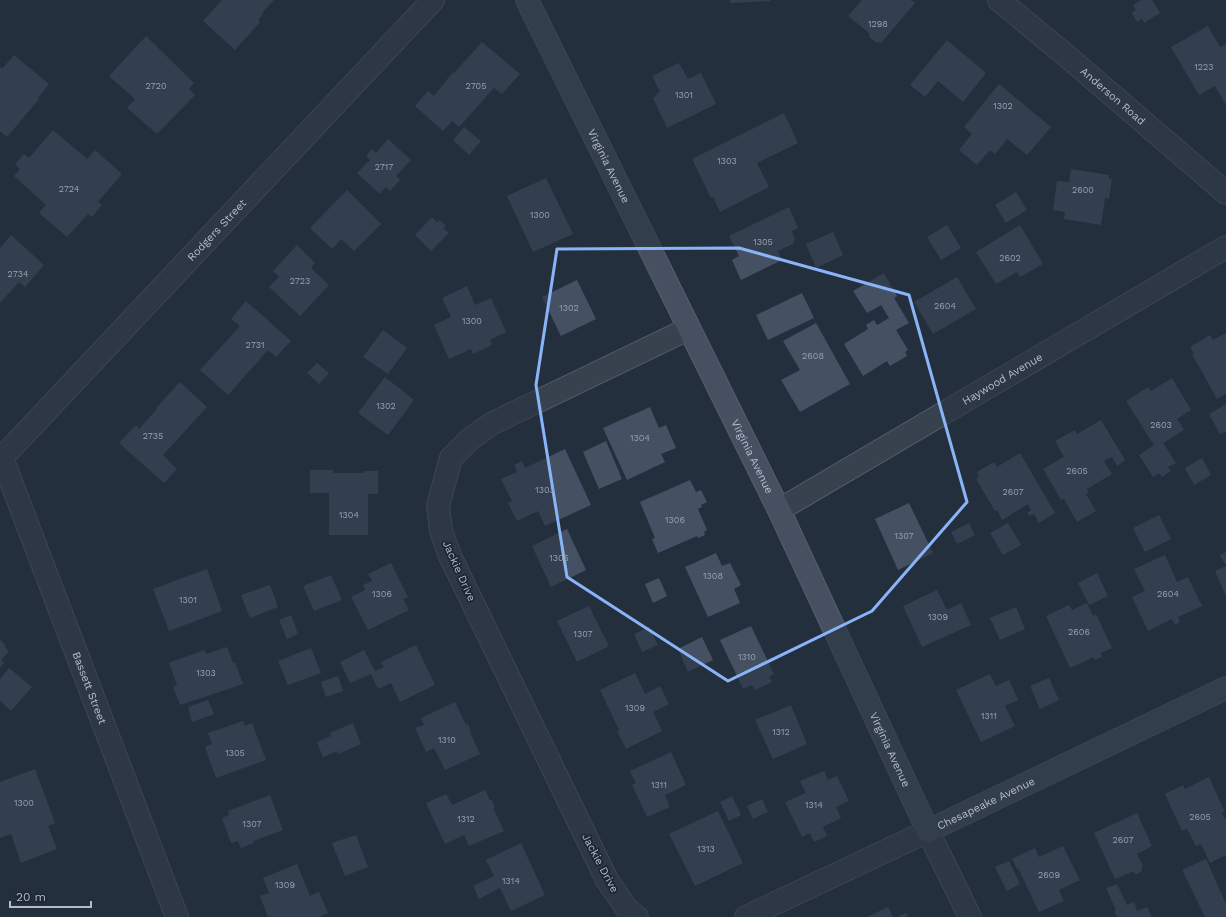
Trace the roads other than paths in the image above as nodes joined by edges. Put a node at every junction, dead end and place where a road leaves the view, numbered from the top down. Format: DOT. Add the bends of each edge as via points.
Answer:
graph roads {
  1 [pos="433,0"];
  2 [pos="527,0"];
  3 [pos="999,0"];
  4 [pos="1226,194"];
  5 [pos="1226,247"];
  6 [pos="688,329"];
  7 [pos="1,459"];
  8 [pos="779,510"];
  9 [pos="1226,688"];
  10 [pos="928,831"];
  11 [pos="177,917"];
  12 [pos="637,917"];
  13 [pos="746,917"];
  14 [pos="970,917"];
  1 -- 7 [label="street, Rodgers Street"];
  2 -- 6 [label="street, Virginia Avenue"];
  3 -- 4 [label="street, Anderson Road"];
  5 -- 8 [label="street, Haywood Avenue"];
  6 -- 8 [label="street, Virginia Avenue"];
  6 -- 12 [label="street, Jackie Drive" via="490,424 451,458 438,505 441,531 450,556 582,830 607,880 627,909"];
  7 -- 11 [label="street, Bassett Street"];
  8 -- 10 [label="street, Virginia Avenue"];
  9 -- 10 [label="street, Chesapeake Avenue"];
  10 -- 13 [label="street, Chesapeake Avenue"];
  10 -- 14 [label="street, Virginia Avenue"];
}
